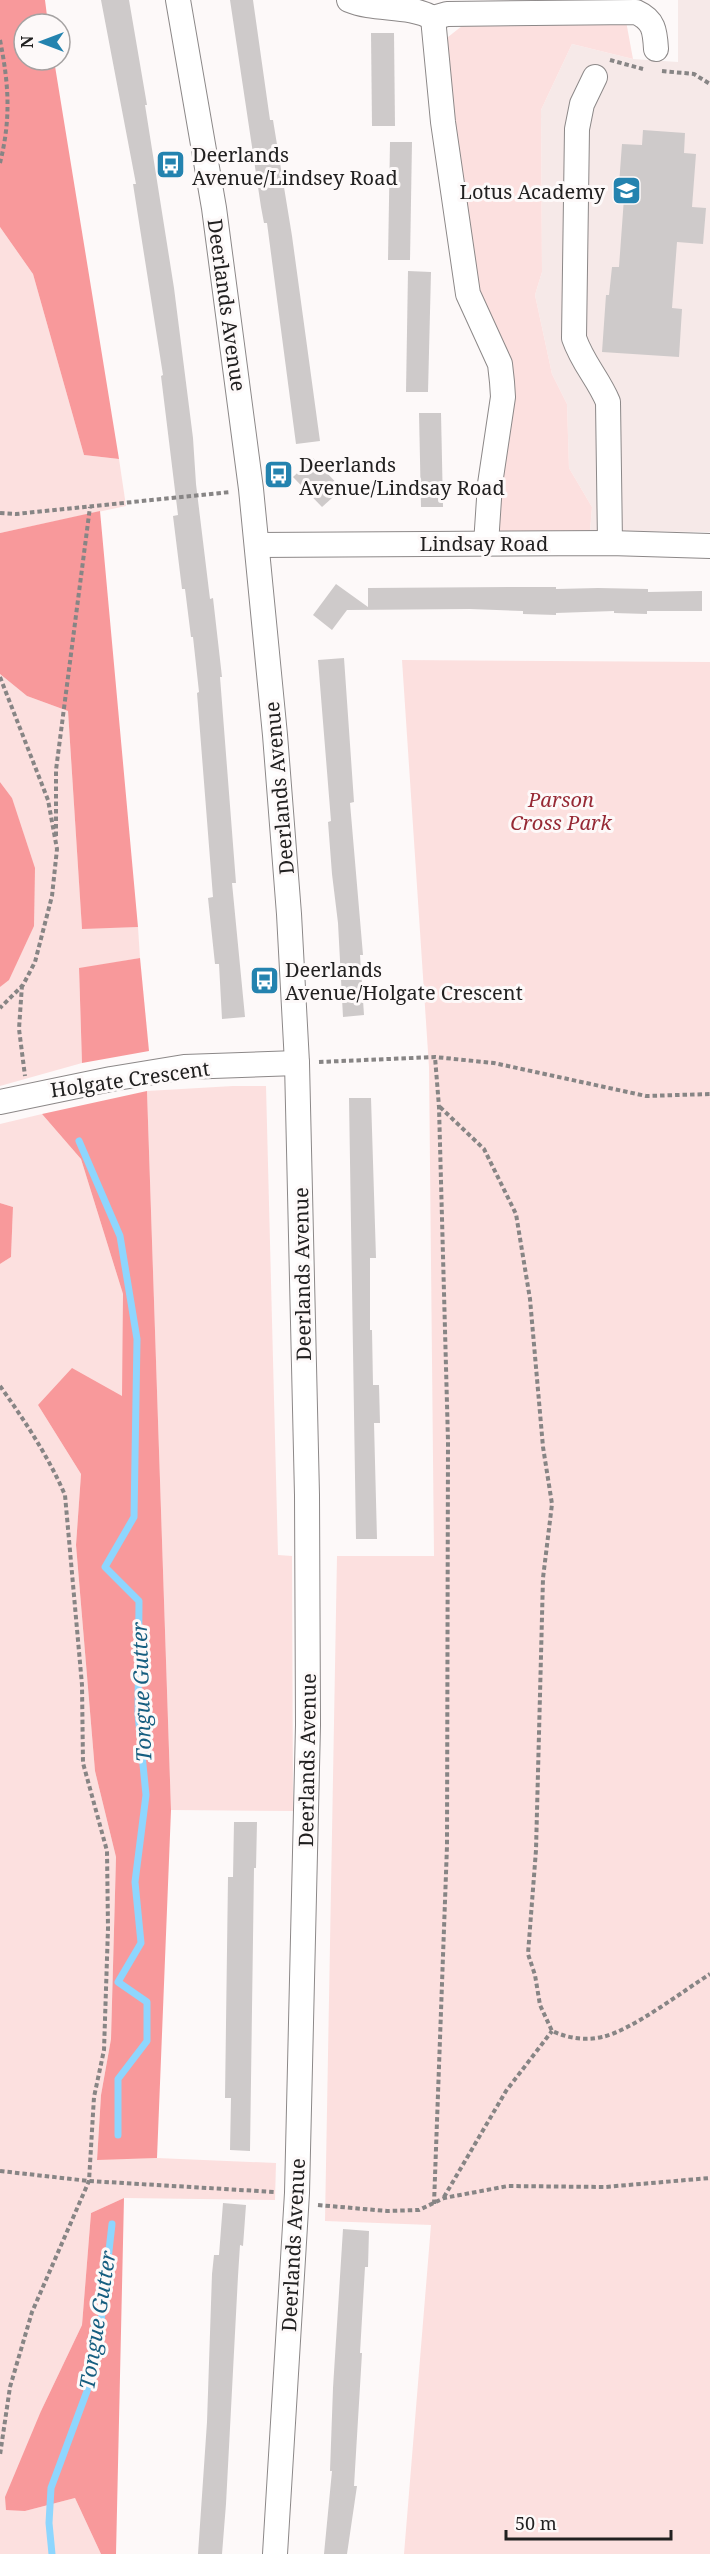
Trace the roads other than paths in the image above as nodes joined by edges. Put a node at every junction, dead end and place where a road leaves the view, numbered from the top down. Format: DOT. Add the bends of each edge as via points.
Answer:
graph roads {
  1 [pos="178,0"];
  2 [pos="349,0"];
  3 [pos="652,8"];
  4 [pos="433,18"];
  5 [pos="656,49"];
  6 [pos="595,77"];
  7 [pos="610,543"];
  8 [pos="486,544"];
  9 [pos="257,545"];
  10 [pos="710,546"];
  11 [pos="297,1063"];
  12 [pos="0,1102"];
  13 [pos="275,2554"];
  1 -- 9 [label="street, Deerlands Avenue" via="214,208"];
  2 -- 4 [label="street" via="422,12"];
  3 -- 4 [label="street" via="636,12 447,14"];
  3 -- 5 [label="street"];
  4 -- 8 [label="street" via="443,122 468,294 500,363 502,382"];
  6 -- 7 [label="street" via="582,104 577,129 574,338 581,359 608,402"];
  7 -- 8 [label="street, Lindsay Road"];
  7 -- 10 [label="street, Lindsay Road"];
  8 -- 9 [label="street, Lindsay Road"];
  9 -- 11 [label="street, Deerlands Avenue" via="290,915"];
  11 -- 12 [label="street, Holgate Crescent" via="184,1067"];
  11 -- 13 [label="street, Deerlands Avenue" via="309,1725 297,2198"];
}
